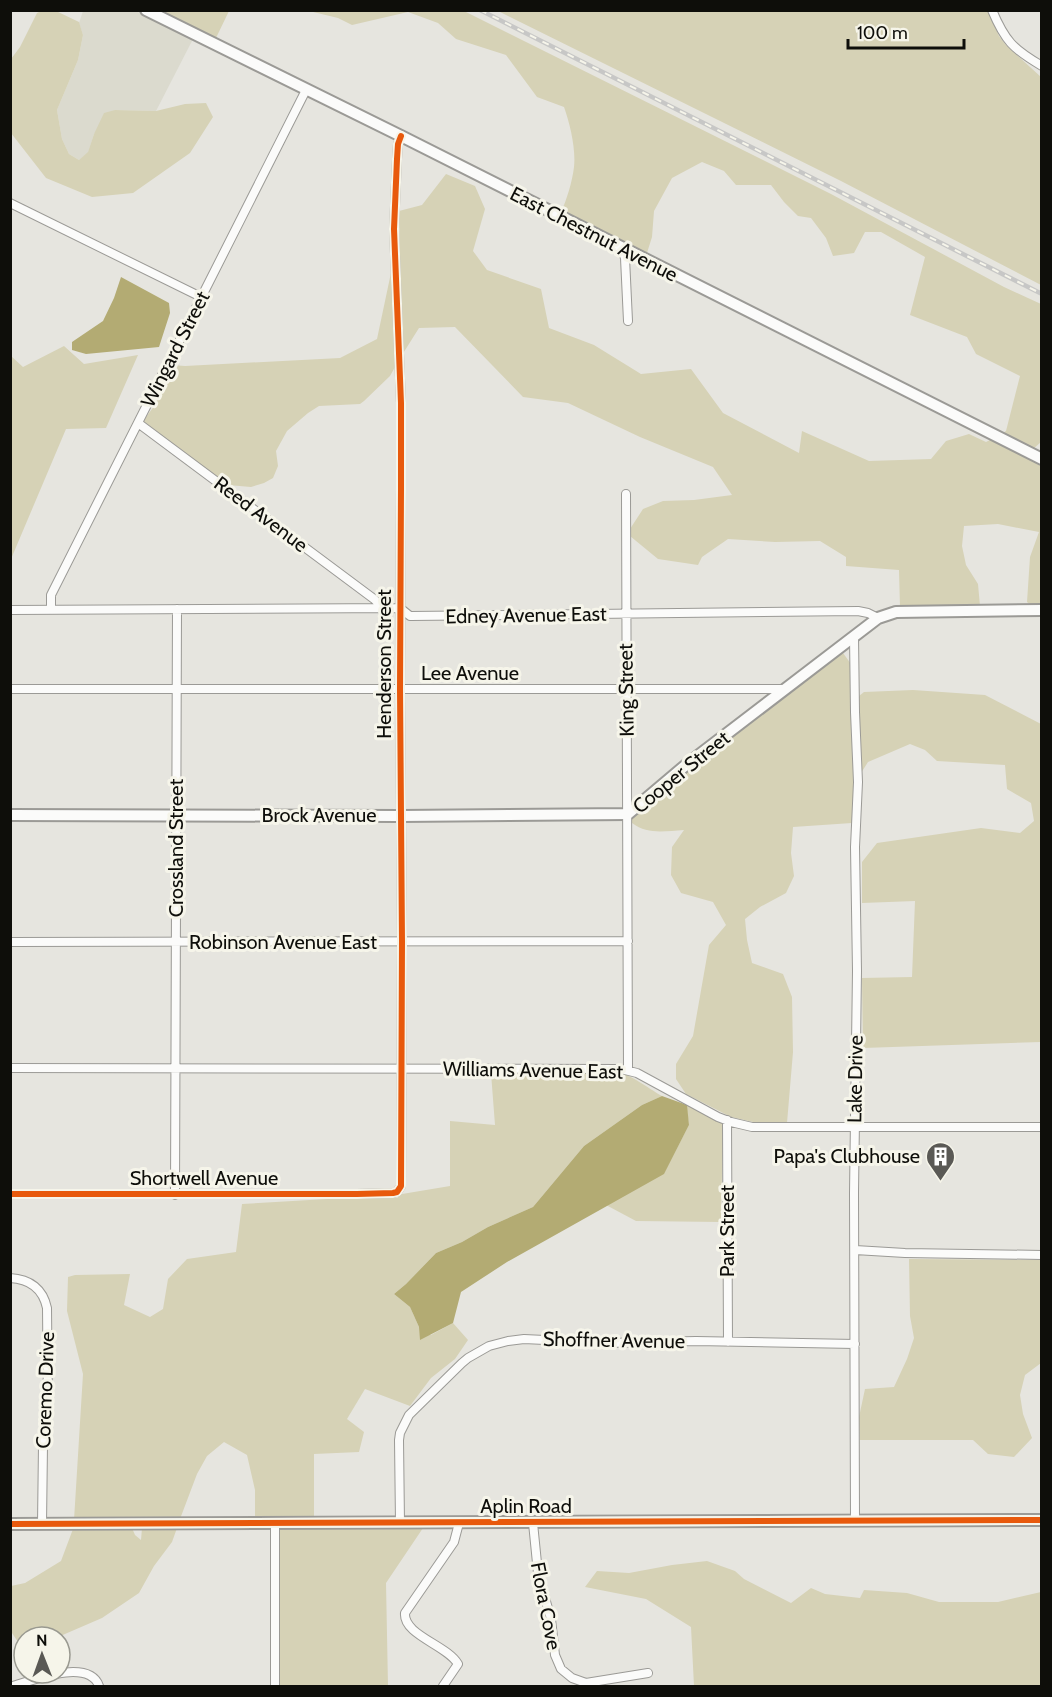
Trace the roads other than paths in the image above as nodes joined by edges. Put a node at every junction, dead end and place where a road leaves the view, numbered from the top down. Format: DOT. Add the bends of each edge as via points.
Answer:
graph roads {
  1 [pos="146,10"];
  2 [pos="992,10"];
  3 [pos="1041,66"];
  4 [pos="306,90"];
  5 [pos="401,136"];
  6 [pos="10,203"];
  7 [pos="621,248"];
  8 [pos="201,297"];
  9 [pos="628,321"];
  10 [pos="138,423"];
  11 [pos="1041,459"];
  12 [pos="626,494"];
  13 [pos="380,608"];
  14 [pos="177,609"];
  15 [pos="400,609"];
  16 [pos="10,610"];
  17 [pos="51,610"];
  18 [pos="1041,610"];
  19 [pos="625,614"];
  20 [pos="878,618"];
  21 [pos="854,637"];
  22 [pos="10,689"];
  23 [pos="177,689"];
  24 [pos="400,689"];
  25 [pos="626,689"];
  26 [pos="786,689"];
  27 [pos="628,814"];
  28 [pos="10,815"];
  29 [pos="176,815"];
  30 [pos="401,816"];
  31 [pos="402,941"];
  32 [pos="628,941"];
  33 [pos="10,942"];
  34 [pos="176,942"];
  35 [pos="10,1068"];
  36 [pos="176,1068"];
  37 [pos="401,1069"];
  38 [pos="628,1070"];
  39 [pos="727,1120"];
  40 [pos="854,1127"];
  41 [pos="1041,1127"];
  42 [pos="397,1192"];
  43 [pos="10,1194"];
  44 [pos="175,1195"];
  45 [pos="855,1250"];
  46 [pos="1041,1255"];
  47 [pos="10,1278"];
  48 [pos="728,1342"];
  49 [pos="855,1344"];
  50 [pos="1041,1520"];
  51 [pos="855,1521"];
  52 [pos="275,1523"];
  53 [pos="400,1523"];
  54 [pos="459,1523"];
  55 [pos="533,1523"];
  56 [pos="10,1524"];
  57 [pos="42,1524"];
  58 [pos="648,1672"];
  59 [pos="13,1686"];
  60 [pos="99,1686"];
  61 [pos="275,1686"];
  62 [pos="443,1686"];
  1 -- 4 [label="street, East Chestnut Avenue"];
  2 -- 3 [label="street" via="1009,42"];
  4 -- 5 [label="street, East Chestnut Avenue"];
  4 -- 8 [label="street, Wingard Street"];
  5 -- 7 [label="street, East Chestnut Avenue"];
  5 -- 15 [label="street, Henderson Street" via="396,159 394,229 401,403"];
  6 -- 8 [label="street"];
  7 -- 9 [label="street" via="625,258"];
  7 -- 11 [label="street, East Chestnut Avenue"];
  8 -- 10 [label="street, Wingard Street"];
  10 -- 13 [label="street, Reed Avenue" via="374,599"];
  10 -- 17 [label="street, Wingard Street" via="51,595"];
  12 -- 19 [label="street, King Street"];
  13 -- 14 [label="street, Edney Avenue East"];
  13 -- 15 [label="street, Edney Avenue East"];
  14 -- 17 [label="street, Edney Avenue East"];
  14 -- 23 [label="street, Crossland Street"];
  15 -- 19 [label="street, Edney Avenue East" via="410,616"];
  15 -- 24 [label="street, Henderson Street"];
  16 -- 17 [label="street, Edney Avenue East"];
  18 -- 20 [label="street, Edney Avenue East" via="896,612"];
  19 -- 20 [label="street, Edney Avenue East" via="858,611"];
  19 -- 25 [label="street, King Street"];
  20 -- 21 [label="street, Cooper Street"];
  21 -- 26 [label="street, Cooper Street"];
  21 -- 40 [label="street, Lake Drive" via="858,782"];
  22 -- 23 [label="street, Lee Avenue"];
  23 -- 24 [label="street, Lee Avenue"];
  23 -- 29 [label="street, Crossland Street"];
  24 -- 25 [label="street, Lee Avenue"];
  24 -- 30 [label="street, Henderson Street"];
  25 -- 26 [label="street, Lee Avenue"];
  25 -- 27 [label="street, King Street"];
  26 -- 27 [label="street, Cooper Street"];
  27 -- 30 [label="street, Brock Avenue"];
  27 -- 32 [label="street, Cooper Street"];
  28 -- 29 [label="street, Brock Avenue"];
  29 -- 30 [label="street, Brock Avenue"];
  29 -- 34 [label="street, Crossland Street"];
  30 -- 31 [label="street, Henderson Street"];
  31 -- 32 [label="street, Robinson Avenue East"];
  31 -- 34 [label="street, Robinson Avenue East"];
  31 -- 37 [label="street, Henderson Street"];
  32 -- 38 [label="street, Cooper Street"];
  33 -- 34 [label="street, Robinson Avenue East"];
  34 -- 36 [label="street, Crossland Street"];
  35 -- 36 [label="street, Williams Avenue East"];
  36 -- 37 [label="street, Williams Avenue East"];
  36 -- 44 [label="street, Crossland Street"];
  37 -- 38 [label="street, Williams Avenue East"];
  37 -- 42 [label="street, Henderson Street" via="401,1181"];
  38 -- 39 [label="street, Williams Avenue East"];
  39 -- 40 [label="street, Williams Avenue East" via="763,1128"];
  39 -- 48 [label="street, Park Street"];
  40 -- 41 [label="street, Williams Avenue East"];
  40 -- 45 [label="street, Lake Drive"];
  42 -- 44 [label="street, Shortwell Avenue"];
  43 -- 44 [label="street, Shortwell Avenue"];
  45 -- 46 [label="street"];
  45 -- 49 [label="street, Lake Drive"];
  47 -- 57 [label="street, Coremo Drive" via="34,1286 43,1295 47,1308 48,1412 43,1445"];
  48 -- 49 [label="street, Shoffner Avenue"];
  48 -- 53 [label="street, Shoffner Avenue" via="524,1339 498,1343 468,1358 404,1423 399,1440"];
  49 -- 51 [label="street, Lake Drive"];
  50 -- 51 [label="street, Aplin Road"];
  51 -- 55 [label="street, Aplin Road"];
  52 -- 53 [label="street, Aplin Road"];
  52 -- 57 [label="street, Aplin Road"];
  52 -- 61 [label="street"];
  53 -- 54 [label="street, Aplin Road"];
  54 -- 55 [label="street, Aplin Road"];
  54 -- 62 [label="street" via="454,1542 404,1619 410,1628 458,1664"];
  55 -- 58 [label="street, Flora Cove" via="538,1573 561,1669 586,1683"];
  56 -- 57 [label="street, Aplin Road"];
  59 -- 60 [label="street" via="73,1673 89,1674"];
}
